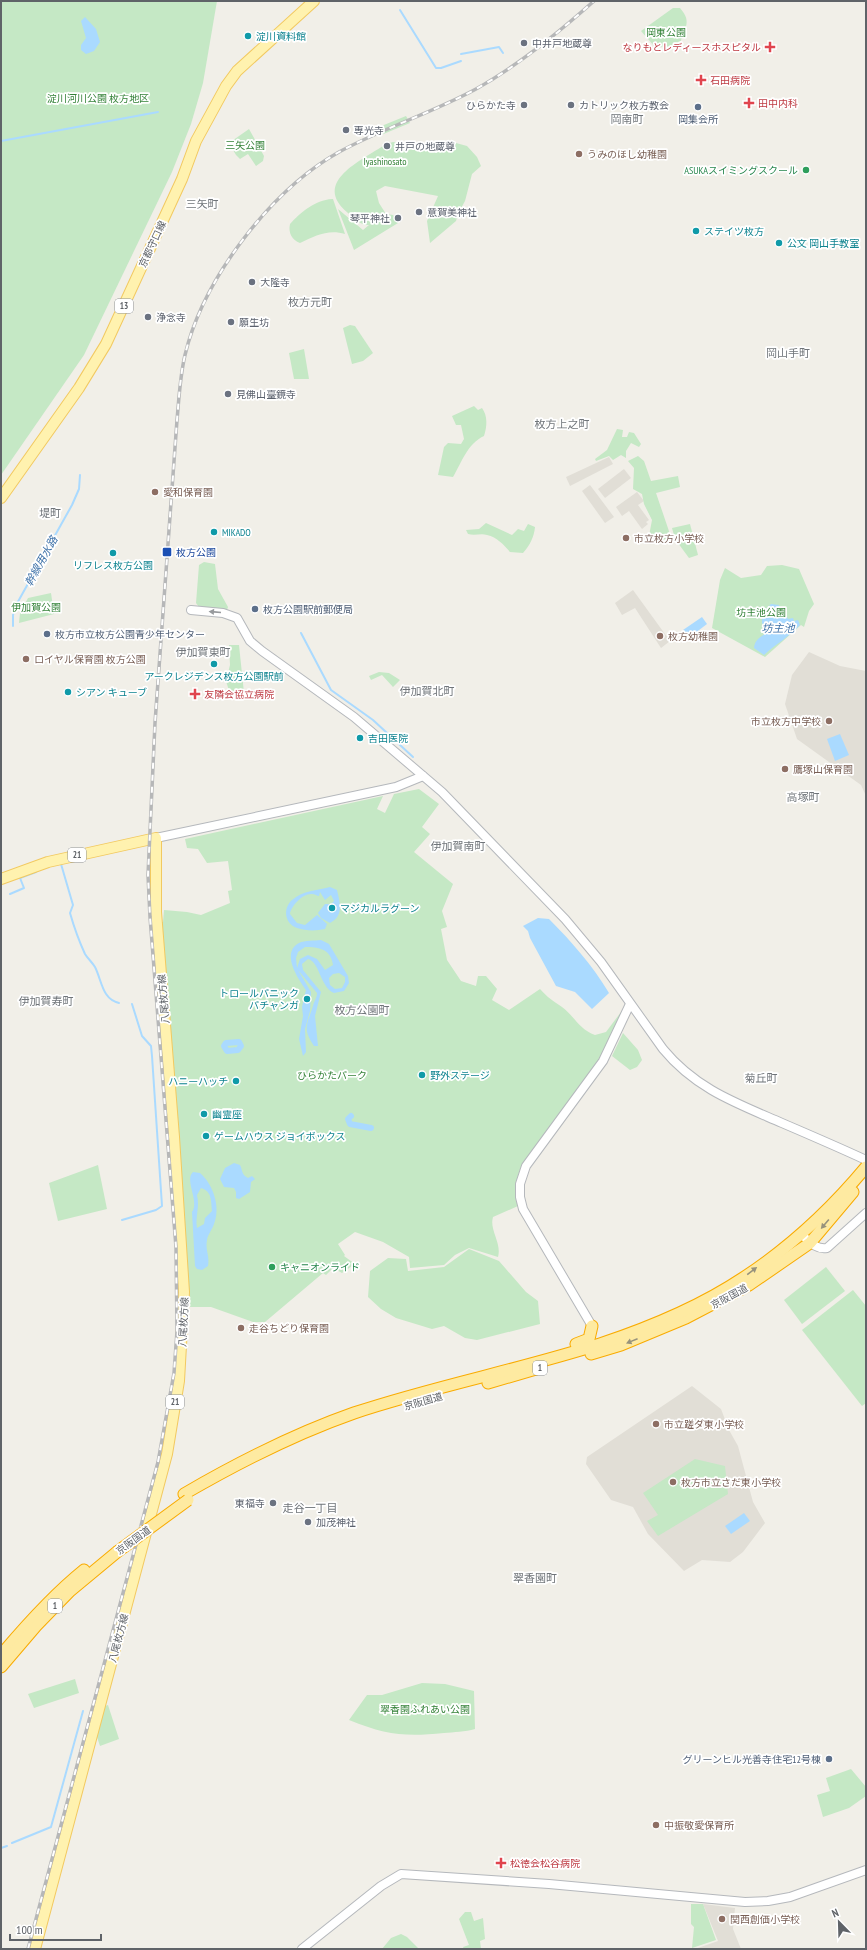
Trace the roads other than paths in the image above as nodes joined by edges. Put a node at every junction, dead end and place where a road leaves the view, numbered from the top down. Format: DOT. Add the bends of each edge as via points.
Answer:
graph roads {
  1 [pos="314,1"];
  2 [pos="1,498"];
  3 [pos="191,610"];
  4 [pos="423,776"];
  5 [pos="156,838"];
  6 [pos="1,879"];
  7 [pos="630,1004"];
  8 [pos="866,1160"];
  9 [pos="866,1167"];
  10 [pos="860,1180"];
  11 [pos="866,1213"];
  12 [pos="802,1234"];
  13 [pos="810,1243"];
  14 [pos="592,1326"];
  15 [pos="644,1327"];
  16 [pos="533,1362"];
  17 [pos="186,1497"];
  18 [pos="116,1548"];
  19 [pos="1,1655"];
  20 [pos="1,1667"];
  21 [pos="866,1870"];
  22 [pos="35,1949"];
  23 [pos="302,1949"];
  1 -- 2 [label="main road, 京都守口線 / 13" via="237,71 223,92 196,141 182,179 106,344 79,388"];
  4 -- 3 [label="street, one-way" via="349,712 262,651 250,640 237,618 223,613"];
  4 -- 5 [label="street" via="396,787"];
  4 -- 7 [label="street" via="442,792 565,919 601,962"];
  5 -- 6 [label="main road, 21" via="48,862"];
  5 -- 22 [label="main road, 八尾枚方線 / 21" via="156,912 184,1292 179,1381 167,1454"];
  7 -- 8 [label="street" via="674,1062 702,1085 719,1095"];
  7 -- 14 [label="street" via="603,1061 526,1166 520,1184 520,1197 527,1218"];
  9 -- 10 [label="highway, 京阪国道 / 1"];
  10 -- 12 [label="highway, 京阪国道 / 1"];
  10 -- 13 [label="highway, 京阪国道 / 1, one-way"];
  11 -- 13 [label="street" via="827,1248 821,1249"];
  12 -- 13 [label="street"];
  15 -- 12 [label="highway, 京阪国道 / 1, one-way" via="682,1311 743,1278"];
  13 -- 17 [label="highway, 京阪国道 / 1, one-way" via="749,1286 686,1318 621,1345 357,1420 293,1444"];
  14 -- 15 [label="highway, 1" via="603,1336 630,1328"];
  14 -- 16 [label="highway, 1" via="589,1339"];
  15 -- 16 [label="highway, 京阪国道 / 1" via="600,1344"];
  16 -- 17 [label="highway, 京阪国道 / 1" via="355,1413 282,1441 238,1463"];
  17 -- 18 [label="highway, 京阪国道 / 1"];
  18 -- 19 [label="highway, 京阪国道 / 1" via="66,1585 32,1618"];
  18 -- 20 [label="highway, 京阪国道 / 1" via="36,1626"];
  21 -- 23 [label="street" via="790,1897 745,1902 549,1884 401,1874 381,1886"];
}
